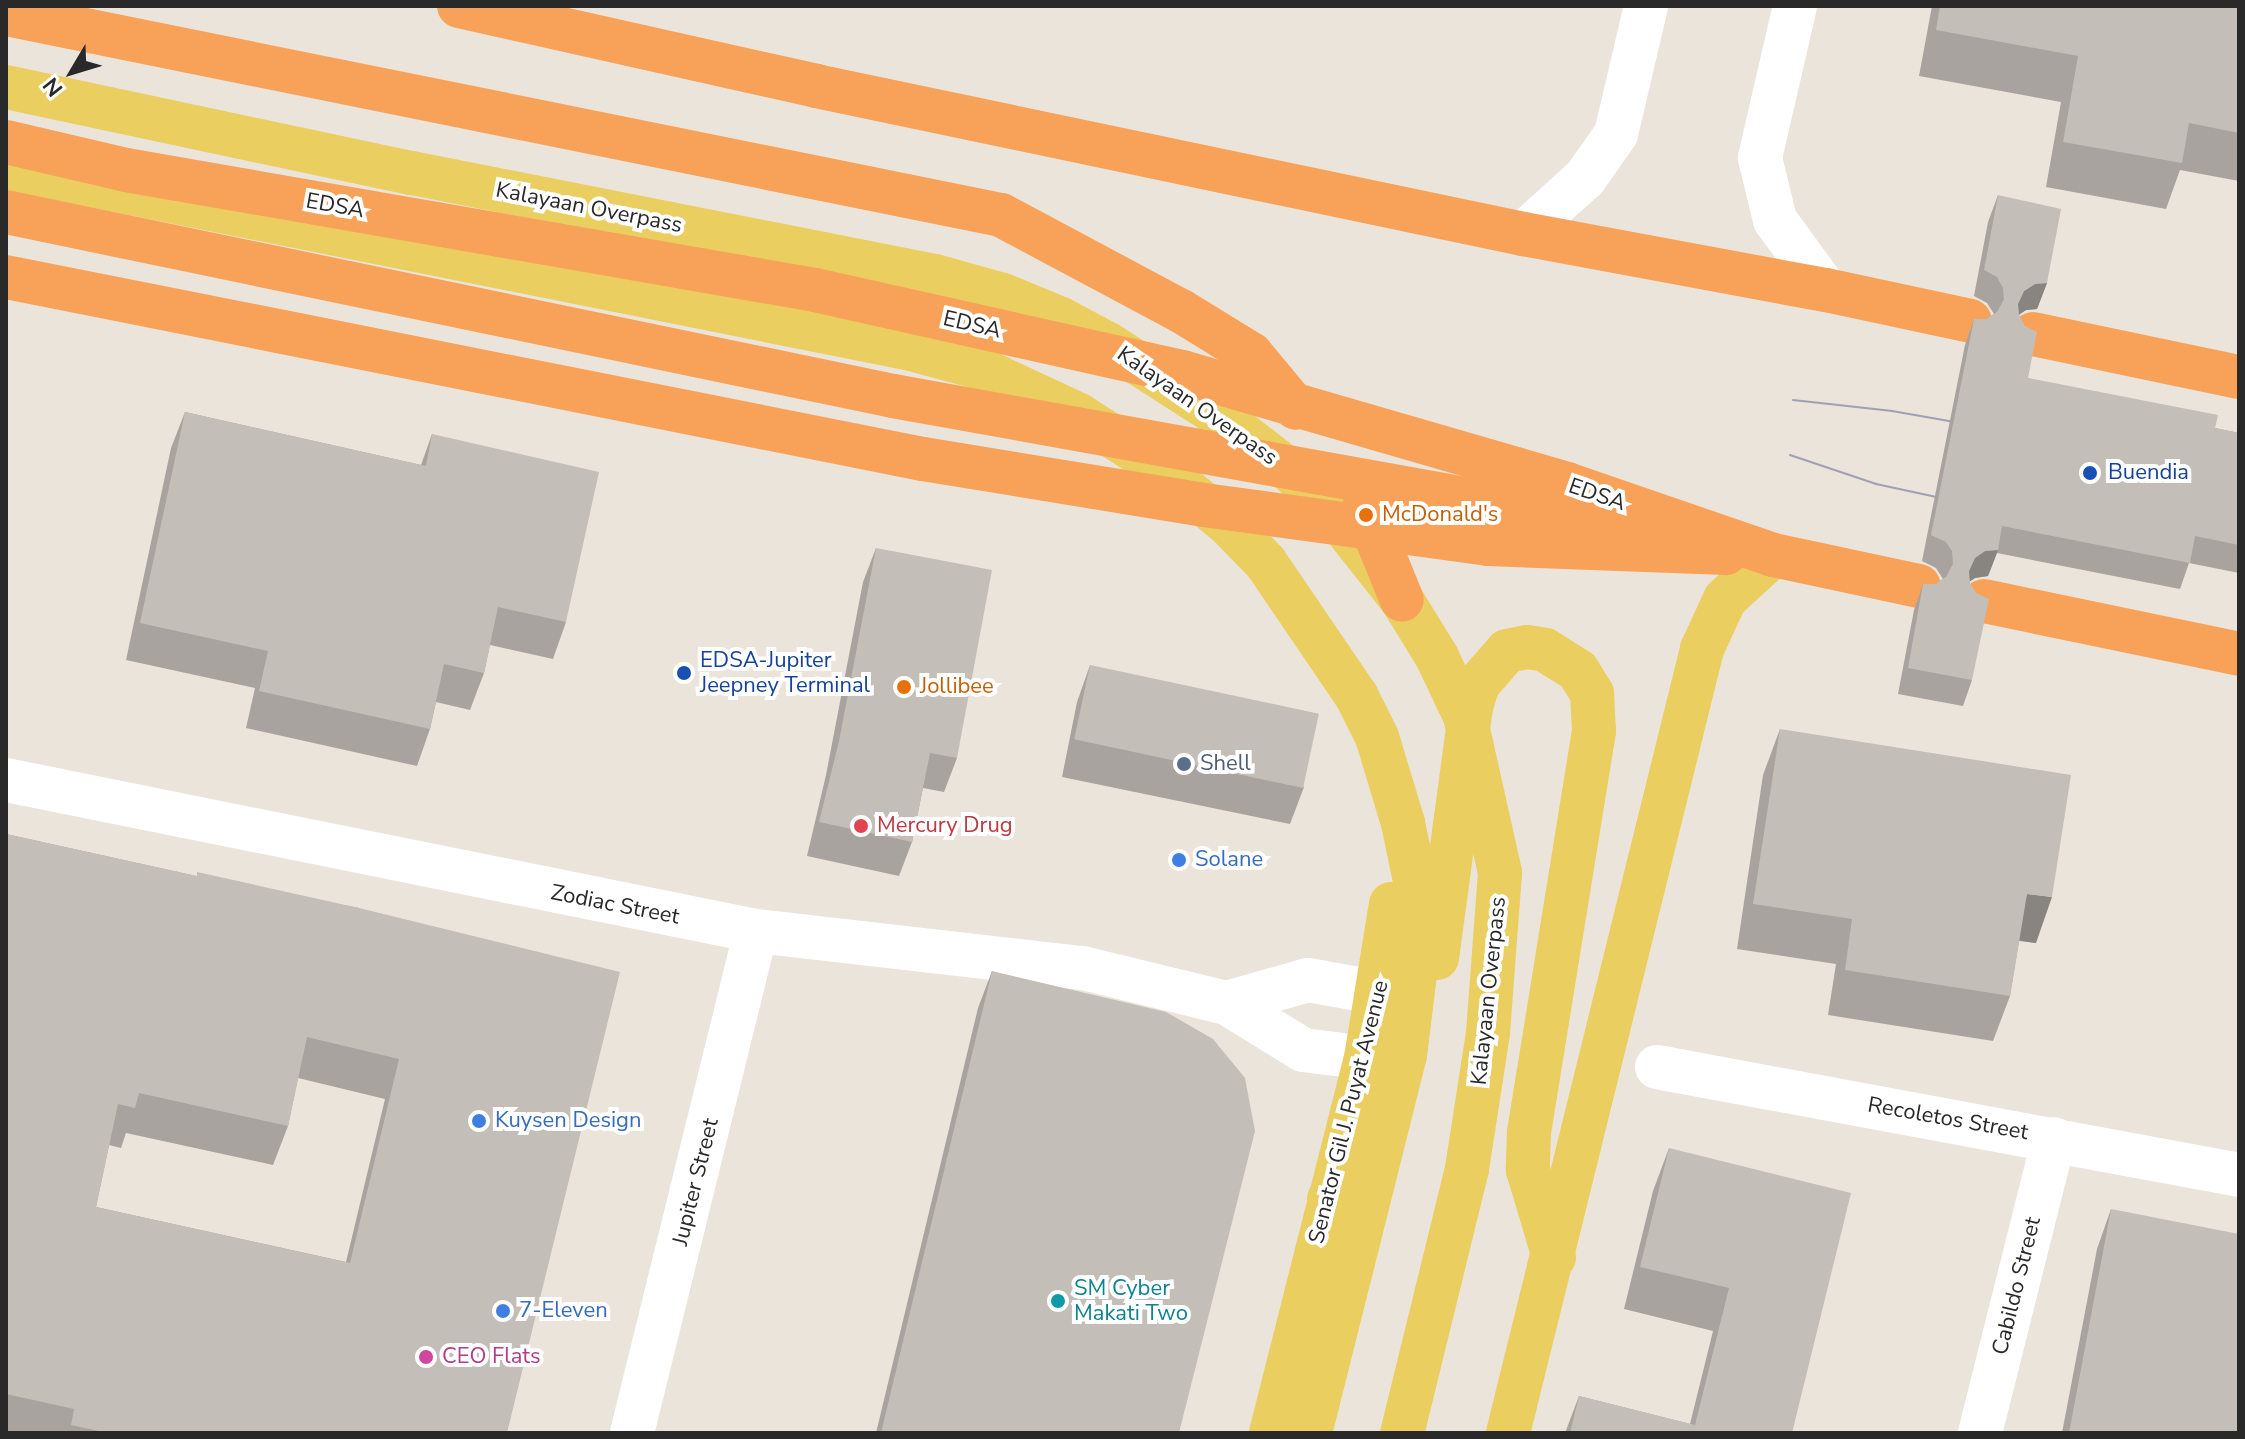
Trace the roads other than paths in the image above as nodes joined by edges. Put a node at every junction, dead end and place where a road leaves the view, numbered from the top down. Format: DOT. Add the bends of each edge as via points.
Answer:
graph roads {
  1 [pos="459,6"];
  2 [pos="1646,6"];
  3 [pos="1795,6"];
  4 [pos="6,14"];
  5 [pos="6,87"];
  6 [pos="6,142"];
  7 [pos="6,168"];
  8 [pos="6,212"];
  9 [pos="1523,234"];
  10 [pos="6,277"];
  11 [pos="1826,290"];
  12 [pos="1970,321"];
  13 [pos="2033,334"];
  14 [pos="2239,377"];
  15 [pos="1204,505"];
  16 [pos="1773,555"];
  17 [pos="1919,586"];
  18 [pos="1402,600"];
  19 [pos="1984,601"];
  20 [pos="2239,654"];
  21 [pos="6,780"];
  22 [pos="756,931"];
  23 [pos="1380,993"];
  24 [pos="1227,1003"];
  25 [pos="1366,1058"];
  26 [pos="1657,1067"];
  27 [pos="2054,1139"];
  28 [pos="2239,1175"];
  29 [pos="1329,1199"];
  30 [pos="1554,1257"];
  31 [pos="632,1433"];
  32 [pos="1271,1433"];
  33 [pos="1310,1433"];
  34 [pos="1402,1433"];
  35 [pos="1508,1433"];
  36 [pos="1980,1433"];
  1 -- 9 [label="highway"];
  2 -- 9 [label="street" via="1616,134 1585,178"];
  3 -- 11 [label="street" via="1760,158 1775,220"];
  4 -- 18 [label="highway" via="1001,215 1251,354 1341,462 1375,529"];
  5 -- 18 [label="main road, Kalayaan Overpass" via="935,276 1003,295 1108,344 1214,412 1294,474 1338,519"];
  6 -- 16 [label="highway, EDSA" via="126,170 815,290 1182,372 1567,484"];
  7 -- 33 [label="main road" via="911,349 974,366 1079,415 1154,463 1228,524 1266,563 1357,697 1377,737 1416,886 1415,974 1405,1055"];
  8 -- 16 [label="highway" via="893,396"];
  9 -- 11 [label="highway"];
  10 -- 15 [label="highway" via="923,459"];
  11 -- 12 [label="highway"];
  13 -- 14 [label="highway"];
  15 -- 16 [label="highway" via="1488,544"];
  15 -- 23 [label="main road, Senator Gil J. Puyat Avenue" via="1293,607 1364,742 1380,787 1393,887"];
  16 -- 17 [label="highway, EDSA"];
  16 -- 30 [label="main road" via="1725,599 1702,649"];
  18 -- 34 [label="main road, Kalayaan Overpass" via="1465,716 1500,873 1488,1033 1467,1169"];
  19 -- 20 [label="highway"];
  21 -- 22 [label="street, Zodiac Street"];
  22 -- 24 [label="street, Zodiac Street" via="1083,968"];
  22 -- 31 [label="street, Jupiter Street"];
  23 -- 24 [label="street, Zodiac Street" via="1308,980"];
  23 -- 25 [label="main road, Senator Gil J. Puyat Avenue"];
  24 -- 25 [label="street, Zodiac Street" via="1303,1050"];
  25 -- 29 [label="main road, Senator Gil J. Puyat Avenue"];
  26 -- 27 [label="street, Recoletos Street"];
  27 -- 28 [label="street, Recoletos Street"];
  27 -- 36 [label="street, Cabildo Street"];
  29 -- 30 [label="main road" via="1399,1125 1418,1082 1478,684 1507,651 1545,650 1578,671 1592,693 1594,731 1529,1132 1528,1170"];
  29 -- 32 [label="main road, Senator Gil J. Puyat Avenue"];
  30 -- 35 [label="main road"];
}
